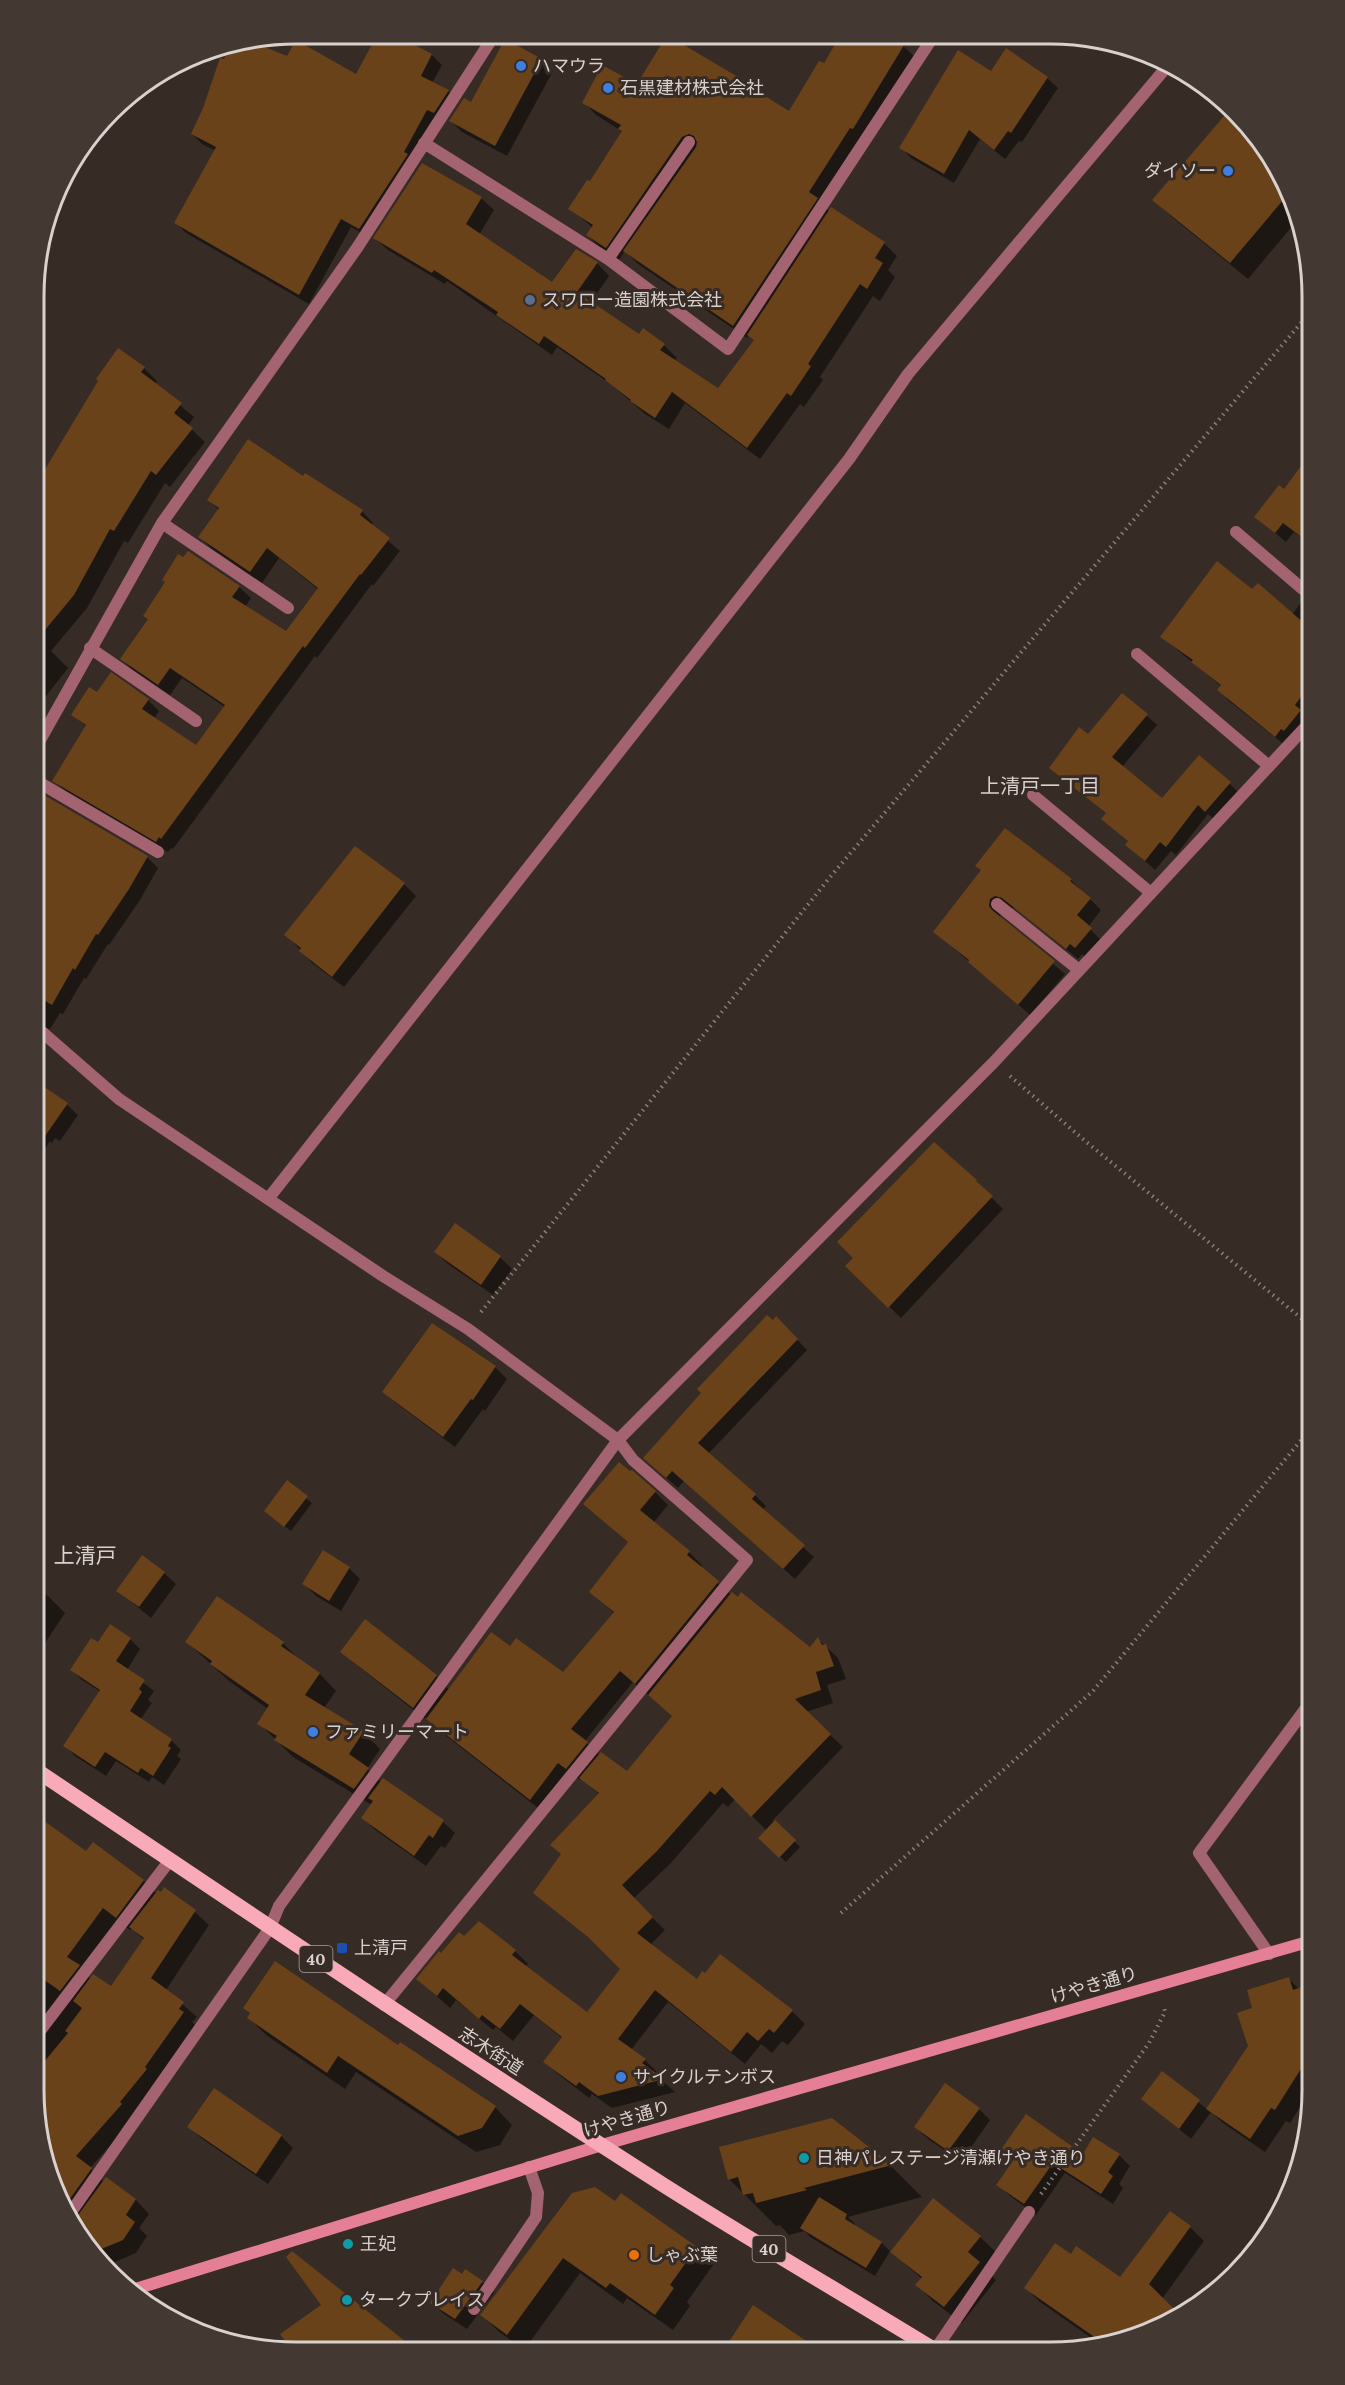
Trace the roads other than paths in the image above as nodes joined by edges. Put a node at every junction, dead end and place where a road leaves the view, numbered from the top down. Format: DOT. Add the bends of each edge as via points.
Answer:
graph roads {
  1 [pos="488,44"];
  2 [pos="928,44"];
  3 [pos="1164,70"];
  4 [pos="689,142"];
  5 [pos="424,143"];
  6 [pos="608,259"];
  7 [pos="162,523"];
  8 [pos="1236,532"];
  9 [pos="1302,588"];
  10 [pos="288,608"];
  11 [pos="90,648"];
  12 [pos="1137,654"];
  13 [pos="196,721"];
  14 [pos="1302,731"];
  15 [pos="44,732"];
  16 [pos="1269,766"];
  17 [pos="44,785"];
  18 [pos="1033,795"];
  19 [pos="158,852"];
  20 [pos="1151,893"];
  21 [pos="997,904"];
  22 [pos="1079,970"];
  23 [pos="44,1034"];
  24 [pos="268,1199"];
  25 [pos="618,1440"];
  26 [pos="1302,1714"];
  27 [pos="44,1775"];
  28 [pos="170,1860"];
  29 [pos="270,1928"];
  30 [pos="1302,1944"];
  31 [pos="1269,1954"];
  32 [pos="384,2005"];
  33 [pos="44,2026"];
  34 [pos="602,2145"];
  35 [pos="529,2167"];
  36 [pos="73,2209"];
  37 [pos="1029,2212"];
  38 [pos="139,2288"];
  39 [pos="474,2309"];
  40 [pos="921,2342"];
  41 [pos="942,2342"];
  1 -- 5 [label="street"];
  2 -- 6 [label="street" via="728,348"];
  3 -- 24 [label="street" via="908,374 849,459"];
  4 -- 6 [label="street"];
  5 -- 6 [label="street"];
  5 -- 7 [label="street" via="357,248"];
  7 -- 10 [label="street"];
  7 -- 11 [label="street"];
  8 -- 9 [label="street"];
  11 -- 13 [label="street"];
  11 -- 15 [label="street"];
  12 -- 16 [label="street"];
  14 -- 16 [label="street"];
  16 -- 20 [label="street"];
  17 -- 19 [label="street"];
  18 -- 20 [label="street"];
  20 -- 22 [label="street"];
  21 -- 22 [label="street"];
  22 -- 25 [label="street" via="994,1062"];
  23 -- 24 [label="street" via="119,1099"];
  24 -- 25 [label="street" via="468,1329"];
  25 -- 29 [label="street" via="279,1906"];
  25 -- 32 [label="street" via="633,1460 747,1560"];
  26 -- 31 [label="street" via="1199,1853"];
  27 -- 28 [label="main road, 志木街道 / 40"];
  28 -- 29 [label="main road, 志木街道 / 40"];
  28 -- 33 [label="street"];
  29 -- 32 [label="main road, 志木街道 / 40"];
  29 -- 36 [label="street"];
  30 -- 31 [label="street, けやき通り"];
  31 -- 34 [label="street, けやき通り"];
  32 -- 34 [label="main road, 志木街道 / 40"];
  34 -- 35 [label="street, けやき通り"];
  34 -- 40 [label="main road, 志木街道 / 40"];
  35 -- 38 [label="street, けやき通り"];
  35 -- 39 [label="street" via="538,2193 536,2217"];
  37 -- 41 [label="street"];
}
